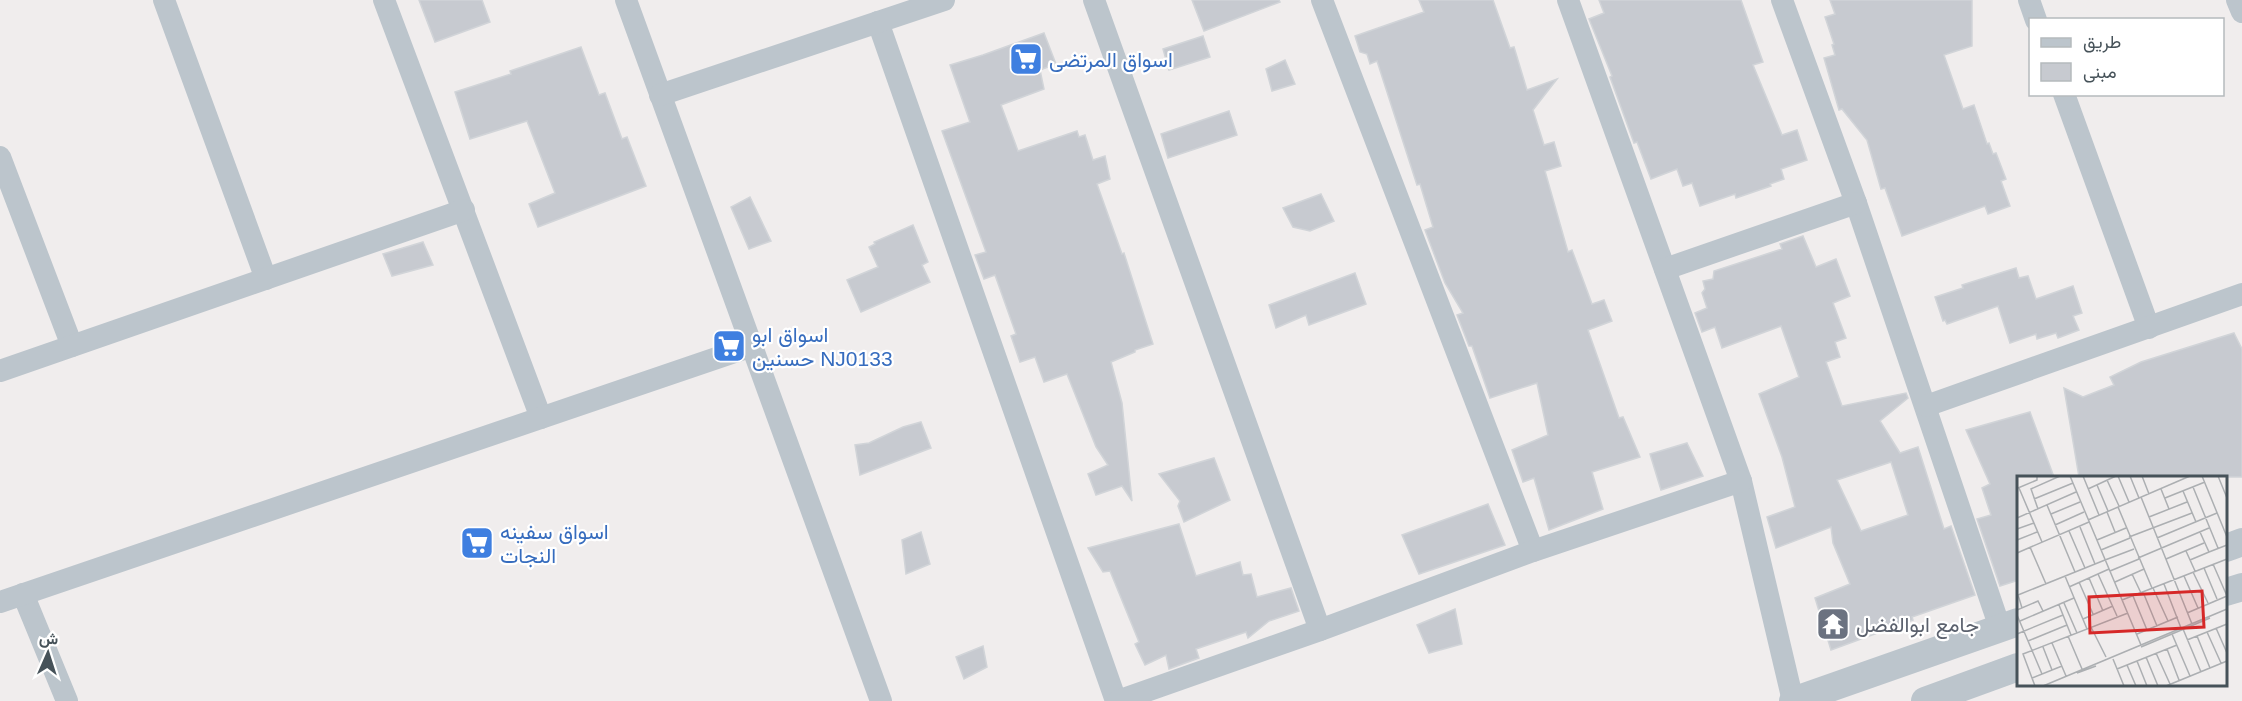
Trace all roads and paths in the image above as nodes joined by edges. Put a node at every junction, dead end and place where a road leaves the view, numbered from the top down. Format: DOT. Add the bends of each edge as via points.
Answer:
graph roads {
  1 [pos="164,0"];
  2 [pos="384,0"];
  3 [pos="626,0"];
  4 [pos="944,0"];
  5 [pos="1094,0"];
  6 [pos="1322,0"];
  7 [pos="1568,0"];
  8 [pos="1782,0"];
  9 [pos="2029,0"];
  10 [pos="2237,0"];
  11 [pos="2242,12"];
  12 [pos="2035,18"];
  13 [pos="878,22"];
  14 [pos="660,95"];
  15 [pos="2065,96"];
  16 [pos="0,157"];
  17 [pos="1856,202"];
  18 [pos="464,210"];
  19 [pos="1665,269"];
  20 [pos="266,279"];
  21 [pos="2242,294"];
  22 [pos="2150,328"];
  23 [pos="72,346"];
  24 [pos="752,346"];
  25 [pos="0,371"];
  26 [pos="1926,406"];
  27 [pos="541,418"];
  28 [pos="1741,481"];
  29 [pos="2242,542"];
  30 [pos="2227,548"];
  31 [pos="1533,551"];
  32 [pos="2242,586"];
  33 [pos="2227,592"];
  34 [pos="23,594"];
  35 [pos="0,602"];
  36 [pos="2009,625"];
  37 [pos="1320,630"];
  38 [pos="2017,668"];
  39 [pos="67,701"];
  40 [pos="881,701"];
  41 [pos="1117,701"];
  42 [pos="1793,701"];
  43 [pos="1925,701"];
  1 -- 20 [label="street"];
  2 -- 18 [label="street"];
  3 -- 14 [label="street"];
  4 -- 13 [label="street"];
  5 -- 37 [label="street"];
  6 -- 31 [label="street"];
  7 -- 19 [label="street"];
  8 -- 17 [label="street"];
  9 -- 12 [label="street"];
  10 -- 11 [label="street"];
  13 -- 14 [label="street"];
  13 -- 41 [label="street"];
  14 -- 24 [label="street"];
  15 -- 22 [label="street"];
  16 -- 23 [label="street"];
  17 -- 19 [label="street"];
  17 -- 26 [label="street"];
  18 -- 20 [label="street"];
  18 -- 27 [label="street"];
  19 -- 28 [label="street"];
  20 -- 23 [label="street"];
  21 -- 22 [label="street"];
  22 -- 26 [label="street"];
  23 -- 25 [label="street"];
  24 -- 27 [label="street"];
  24 -- 40 [label="street"];
  26 -- 36 [label="street"];
  27 -- 34 [label="street"];
  28 -- 31 [label="street"];
  28 -- 42 [label="street"];
  29 -- 30 [label="street"];
  31 -- 37 [label="street"];
  32 -- 33 [label="street"];
  34 -- 35 [label="street"];
  34 -- 39 [label="street"];
  36 -- 42 [label="street"];
  37 -- 41 [label="street"];
  38 -- 43 [label="street"];
}
